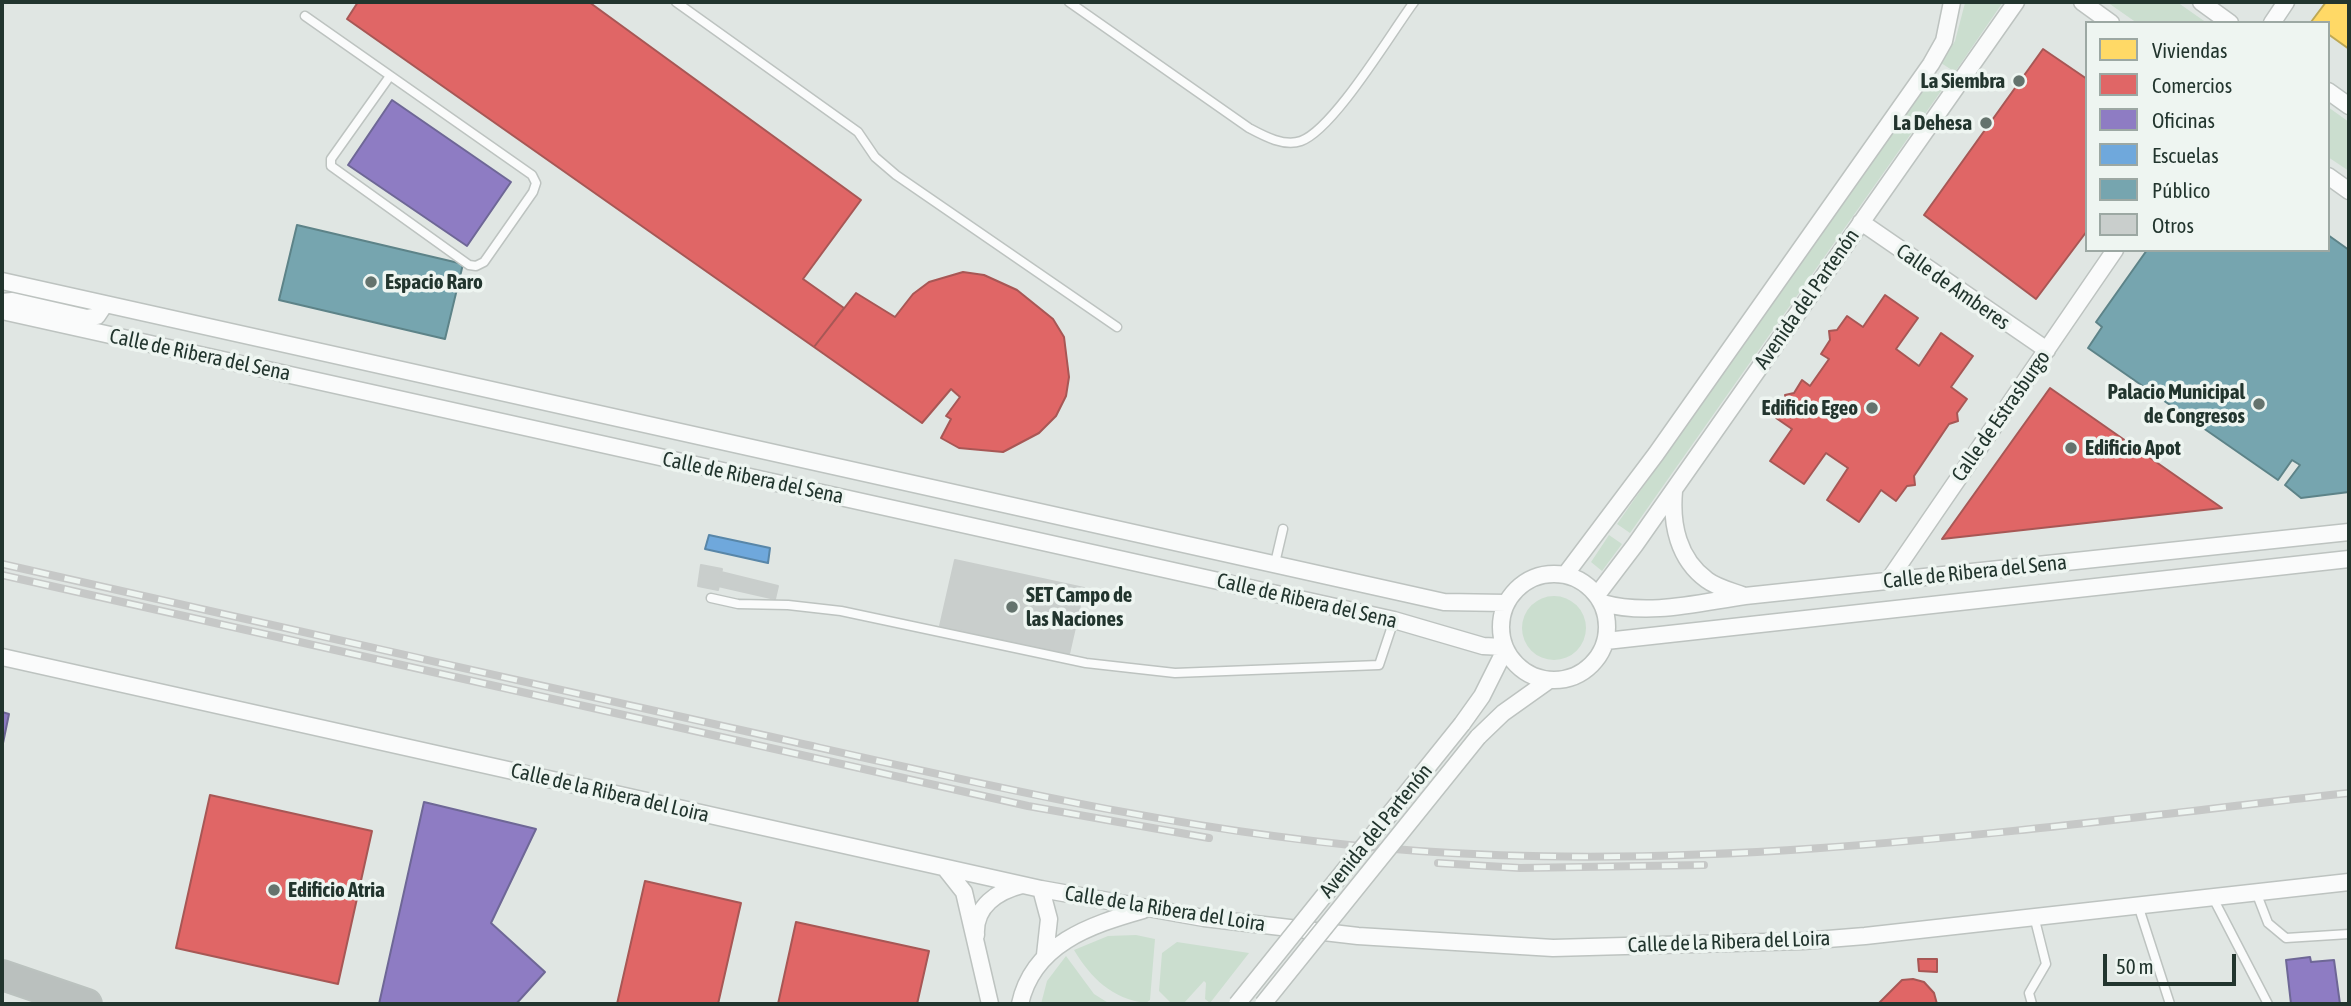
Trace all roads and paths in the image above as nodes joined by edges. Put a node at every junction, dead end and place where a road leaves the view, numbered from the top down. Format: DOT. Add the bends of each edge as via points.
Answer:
graph roads {
  1 [pos="676,2"];
  2 [pos="1069,2"];
  3 [pos="1414,2"];
  4 [pos="1952,2"];
  5 [pos="2016,2"];
  6 [pos="2082,2"];
  7 [pos="2201,2"];
  8 [pos="2286,2"];
  9 [pos="305,16"];
  10 [pos="2108,21"];
  11 [pos="2227,21"];
  12 [pos="2273,21"];
  13 [pos="390,76"];
  14 [pos="2330,92"];
  15 [pos="2349,106"];
  16 [pos="2330,177"];
  17 [pos="2349,191"];
  18 [pos="1861,222"];
  19 [pos="2114,252"];
  20 [pos="2,281"];
  21 [pos="2,302"];
  22 [pos="105,303"];
  23 [pos="2,311"];
  24 [pos="1117,327"];
  25 [pos="2046,350"];
  26 [pos="1674,489"];
  27 [pos="1283,529"];
  28 [pos="2349,532"];
  29 [pos="2349,559"];
  30 [pos="1275,563"];
  31 [pos="1566,575"];
  32 [pos="1888,581"];
  33 [pos="1745,596"];
  34 [pos="711,598"];
  35 [pos="1599,599"];
  36 [pos="1506,603"];
  37 [pos="1394,620"];
  38 [pos="1606,641"];
  39 [pos="1505,648"];
  40 [pos="2,657"];
  41 [pos="1548,681"];
  42 [pos="945,868"];
  43 [pos="2349,881"];
  44 [pos="1033,887"];
  45 [pos="2256,892"];
  46 [pos="2212,896"];
  47 [pos="2138,905"];
  48 [pos="1148,909"];
  49 [pos="2034,916"];
  50 [pos="2349,934"];
  51 [pos="977,947"];
  52 [pos="1045,955"];
  53 [pos="2,975"];
  54 [pos="2,989"];
  55 [pos="63,1004"];
  56 [pos="87,1004"];
  57 [pos="990,1004"];
  58 [pos="1020,1004"];
  59 [pos="1237,1004"];
  60 [pos="1263,1004"];
  61 [pos="2032,1004"];
  62 [pos="2170,1004"];
  63 [pos="2268,1004"];
  1 -- 24 [label="lane" via="858,132 875,157 896,175"];
  2 -- 3 [label="lane" via="1249,128 1269,139 1300,141 1326,125"];
  4 -- 31 [label="street, Avenida del Partenón" via="1944,41 1931,64"];
  5 -- 18 [label="street, Avenida del Partenón"];
  6 -- 10 [label="street"];
  7 -- 11 [label="street"];
  8 -- 12 [label="street"];
  9 -- 13 [label="lane"];
  13 -- 13 [label="lane" via="532,175 536,183 484,262 476,266 331,166 331,159"];
  14 -- 15 [label="street"];
  16 -- 17 [label="street"];
  18 -- 25 [label="street, Calle de Amberes"];
  18 -- 26 [label="street, Avenida del Partenón"];
  19 -- 25 [label="street, Calle de Estrasburgo"];
  20 -- 22 [label="street, Calle de Ribera del Sena"];
  21 -- 22 [label="street, Calle de Ribera del Sena" via="87,318 97,316"];
  22 -- 30 [label="street, Calle de Ribera del Sena"];
  23 -- 37 [label="street, Calle de Ribera del Sena"];
  25 -- 32 [label="street, Calle de Estrasburgo"];
  26 -- 33 [label="street" via="1672,516 1690,562 1707,581"];
  26 -- 35 [label="street, Avenida del Partenón"];
  27 -- 30 [label="lane"];
  28 -- 32 [label="street, Calle de Ribera del Sena"];
  29 -- 38 [label="street, Calle de Ribera del Sena"];
  30 -- 36 [label="street, Calle de Ribera del Sena" via="1444,602"];
  31 -- 35 [label="street" via="1583,582"];
  31 -- 36 [label="street" via="1531,579"];
  32 -- 33 [label="street, Calle de Ribera del Sena"];
  33 -- 35 [label="street, Calle de Ribera del Sena" via="1626,610"];
  34 -- 37 [label="lane" via="841,611 1086,663 1175,673 1379,665"];
  35 -- 38 [label="street" via="1607,622"];
  36 -- 39 [label="street" via="1500,624"];
  37 -- 39 [label="street, Calle de Ribera del Sena"];
  38 -- 41 [label="street" via="1588,668 1575,677"];
  39 -- 41 [label="street" via="1527,674"];
  39 -- 59 [label="street, Avenida del Partenón, bridge" via="1482,696 1462,724"];
  40 -- 42 [label="street, Calle de la Ribera del Loira"];
  41 -- 60 [label="street, Avenida del Partenón, bridge" via="1478,737"];
  42 -- 44 [label="street, Calle de la Ribera del Loira"];
  42 -- 51 [label="street" via="964,892"];
  43 -- 45 [label="street, Calle de la Ribera del Loira"];
  44 -- 48 [label="street, Calle de la Ribera del Loira"];
  44 -- 51 [label="street" via="1002,890 989,900 976,929"];
  44 -- 52 [label="street" via="1049,919"];
  45 -- 46 [label="street, Calle de la Ribera del Loira"];
  45 -- 50 [label="lane" via="2268,923 2286,938"];
  46 -- 47 [label="street, Calle de la Ribera del Loira"];
  46 -- 63 [label="lane"];
  47 -- 49 [label="street, Calle de la Ribera del Loira"];
  47 -- 62 [label="lane"];
  48 -- 49 [label="street, Calle de la Ribera del Loira" via="1358,936 1553,948 1803,941"];
  48 -- 52 [label="street" via="1095,925"];
  49 -- 61 [label="lane" via="2046,964 2029,993"];
  51 -- 57 [label="street"];
  52 -- 58 [label="street" via="1026,983"];
  53 -- 56 [label="highway"];
  54 -- 55 [label="highway"];
}
